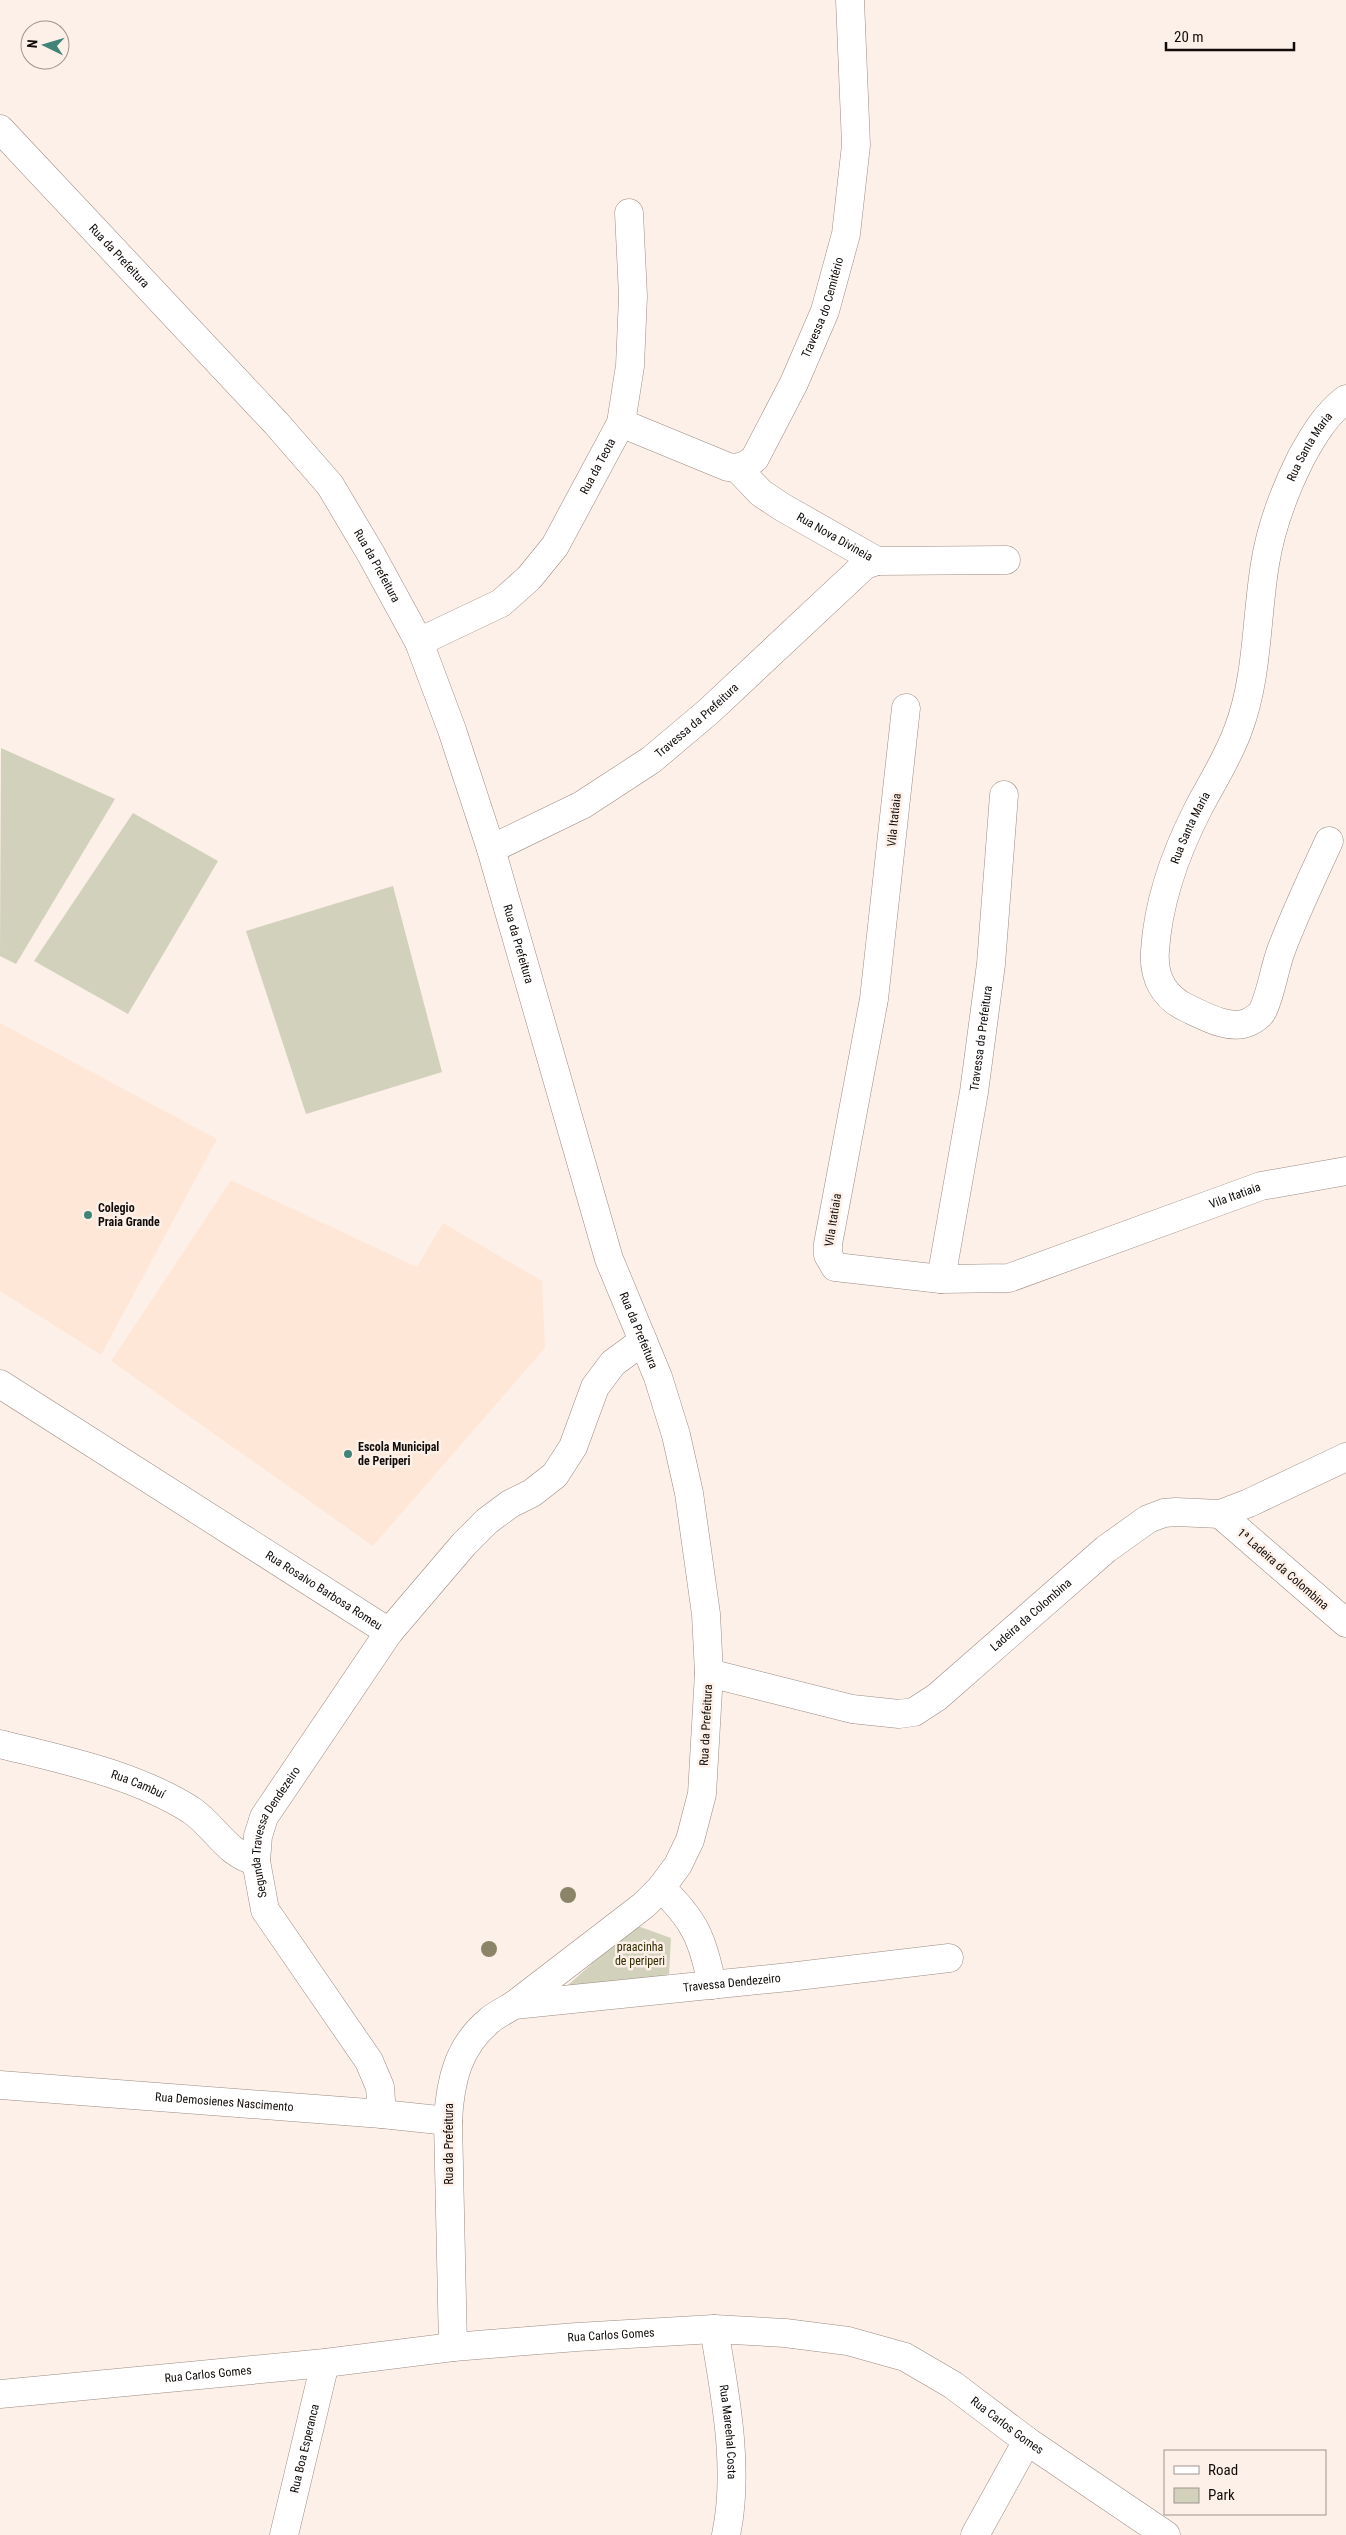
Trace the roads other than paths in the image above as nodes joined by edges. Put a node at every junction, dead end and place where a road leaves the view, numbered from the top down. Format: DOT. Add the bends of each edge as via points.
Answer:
graph roads {
  1 [pos="850,0"];
  2 [pos="0,129"];
  3 [pos="629,213"];
  4 [pos="1346,399"];
  5 [pos="621,424"];
  6 [pos="738,469"];
  7 [pos="1006,560"];
  8 [pos="878,561"];
  9 [pos="419,642"];
  10 [pos="906,708"];
  11 [pos="1004,795"];
  12 [pos="1329,841"];
  13 [pos="491,849"];
  14 [pos="1346,1171"];
  15 [pos="942,1279"];
  16 [pos="643,1341"];
  17 [pos="0,1384"];
  18 [pos="1346,1457"];
  19 [pos="1220,1514"];
  20 [pos="1346,1623"];
  21 [pos="389,1632"];
  22 [pos="709,1673"];
  23 [pos="0,1744"];
  24 [pos="256,1861"];
  25 [pos="661,1888"];
  26 [pos="949,1958"];
  27 [pos="712,1985"];
  28 [pos="514,2005"];
  29 [pos="0,2085"];
  30 [pos="382,2114"];
  31 [pos="448,2121"];
  32 [pos="714,2329"];
  33 [pos="454,2346"];
  34 [pos="325,2363"];
  35 [pos="0,2394"];
  36 [pos="1027,2441"];
  37 [pos="284,2535"];
  38 [pos="726,2535"];
  39 [pos="975,2535"];
  40 [pos="1166,2535"];
  1 -- 6 [label="street, Travessa do Cemitério" via="856,145 846,234 825,311 794,383 755,458"];
  2 -- 9 [label="street, Rua da Prefeitura" via="330,485 372,554"];
  3 -- 5 [label="street, Rua da Teota" via="633,296 631,357"];
  4 -- 12 [label="street, Rua Santa Maria" via="1312,438 1292,475 1273,522 1252,675 1239,728 1178,852 1158,926 1154,953 1156,976 1165,992 1181,1005 1231,1024 1247,1023 1262,1012 1283,945"];
  5 -- 6 [label="street"];
  5 -- 9 [label="street, Rua da Teota" via="555,546 528,578 501,603"];
  6 -- 8 [label="street, Rua Nova Divineia" via="761,493 782,507"];
  7 -- 8 [label="street, Rua Nova Divineia"];
  8 -- 13 [label="street, Travessa da Prefeitura" via="865,565 708,712 651,760 582,805"];
  9 -- 13 [label="street, Rua da Prefeitura"];
  10 -- 15 [label="street, Vila Itatiaia" via="874,999 828,1254 835,1267 842,1269"];
  11 -- 15 [label="street, Travessa da Prefeitura" via="991,964 974,1092"];
  13 -- 16 [label="street, Rua da Prefeitura" via="609,1259"];
  14 -- 15 [label="street, Vila Itatiaia" via="1261,1186 1009,1278"];
  16 -- 21 [label="street, Rua Rosalvo Barbosa Romeu" via="614,1363 595,1387 573,1447 555,1475 487,1521"];
  16 -- 22 [label="street, Rua da Prefeitura" via="658,1377 690,1493 706,1614"];
  17 -- 21 [label="street, Rua Rosalvo Barbosa Romeu"];
  18 -- 19 [label="street, Ladeira da Colombina"];
  19 -- 20 [label="street, 1ª Ladeira da Colombina"];
  19 -- 22 [label="street, Ladeira da Colombina" via="1176,1512 1148,1519 1106,1549 936,1698 914,1712 877,1714 852,1710"];
  21 -- 24 [label="street, Segunda Travessa Dendezeiro" via="264,1817 258,1836"];
  22 -- 25 [label="street, Rua da Prefeitura" via="702,1794 690,1840 678,1865"];
  23 -- 24 [label="street, Rua Cambuí" via="108,1773 161,1794 192,1811 235,1853"];
  24 -- 30 [label="street, Segunda Travessa Dendezeiro" via="265,1910 368,2061 380,2087"];
  25 -- 27 [label="street" via="681,1907 697,1930"];
  25 -- 28 [label="street, Rua da Prefeitura" via="644,1905"];
  26 -- 27 [label="street, Travessa Dendezeiro"];
  27 -- 28 [label="street, Travessa Dendezeiro"];
  28 -- 31 [label="street, Rua da Prefeitura" via="492,2018 465,2048 450,2092"];
  29 -- 30 [label="street, Rua Demosienes Nascimento"];
  30 -- 31 [label="street, Rua Demosienes Nascimento"];
  31 -- 33 [label="street, Rua da Prefeitura"];
  32 -- 33 [label="street, Rua Carlos Gomes"];
  32 -- 36 [label="street, Rua Carlos Gomes" via="848,2341 905,2357 953,2385"];
  32 -- 38 [label="street, Rua Mareehal Costa" via="728,2413 731,2466"];
  33 -- 34 [label="street, Rua Carlos Gomes"];
  34 -- 35 [label="street, Rua Carlos Gomes"];
  34 -- 37 [label="street, Rua Boa Esperanca"];
  36 -- 39 [label="street"];
  36 -- 40 [label="street, Rua Carlos Gomes"];
}
